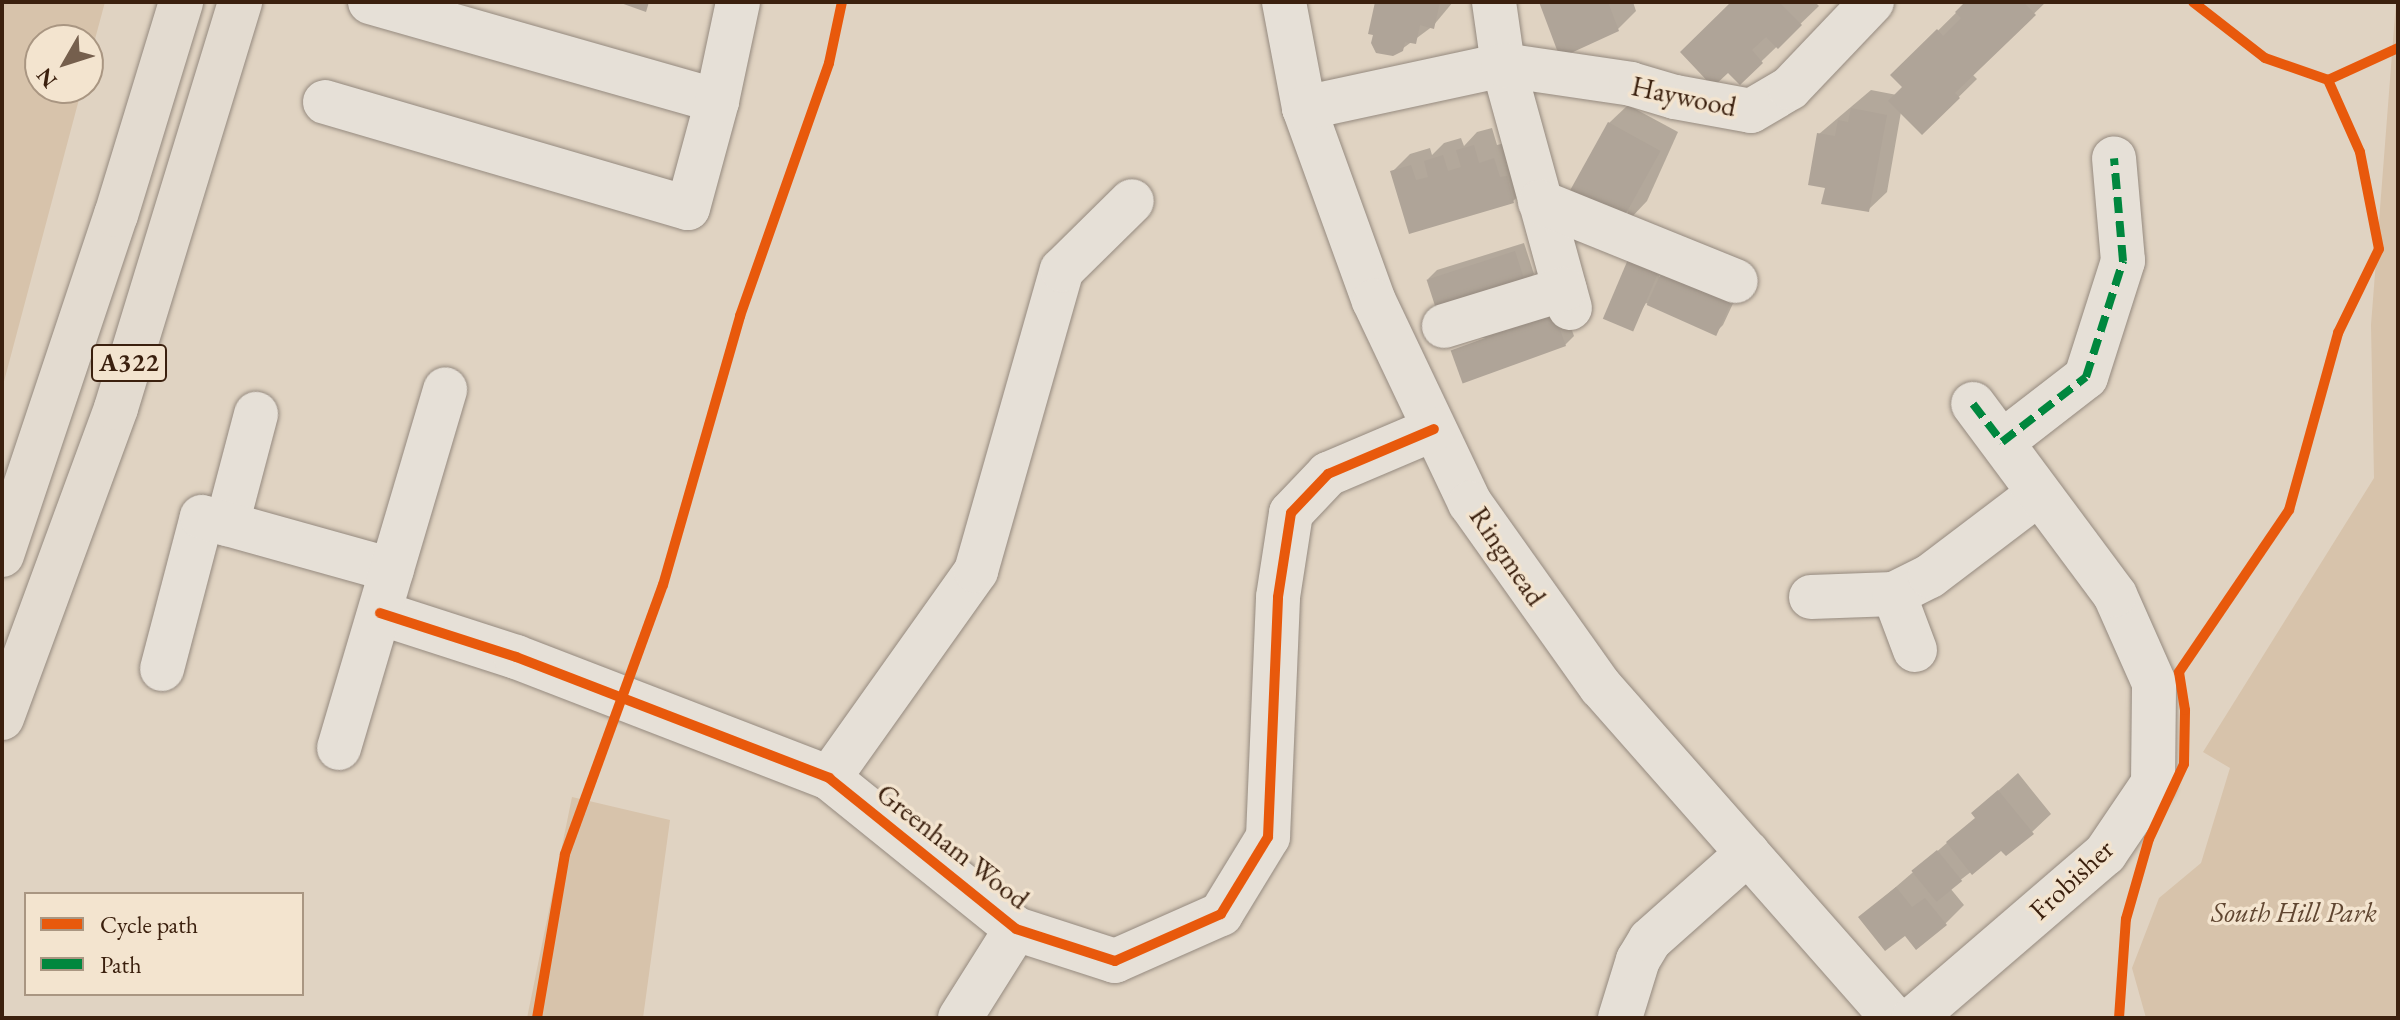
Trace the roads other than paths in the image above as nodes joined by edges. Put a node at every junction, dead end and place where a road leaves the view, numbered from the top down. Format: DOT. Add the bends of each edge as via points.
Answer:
graph roads {
  1 [pos="181,2"];
  2 [pos="240,2"];
  3 [pos="370,2"];
  4 [pos="738,2"];
  5 [pos="1284,2"];
  6 [pos="1494,2"];
  7 [pos="1872,2"];
  8 [pos="1503,65"];
  9 [pos="717,101"];
  10 [pos="325,102"];
  11 [pos="1304,108"];
  12 [pos="2114,158"];
  13 [pos="1132,201"];
  14 [pos="1540,202"];
  15 [pos="1736,281"];
  16 [pos="1444,326"];
  17 [pos="445,389"];
  18 [pos="1973,404"];
  19 [pos="256,414"];
  20 [pos="1434,429"];
  21 [pos="2002,442"];
  22 [pos="2038,494"];
  23 [pos="227,524"];
  24 [pos="2,555"];
  25 [pos="392,570"];
  26 [pos="1894,594"];
  27 [pos="1811,597"];
  28 [pos="380,613"];
  29 [pos="1915,650"];
  30 [pos="162,669"];
  31 [pos="2,718"];
  32 [pos="339,748"];
  33 [pos="829,778"];
  34 [pos="1748,853"];
  35 [pos="1016,929"];
  36 [pos="960,1018"];
  37 [pos="1620,1018"];
  38 [pos="1893,1018"];
  39 [pos="1914,1018"];
  1 -- 24 [label="highway, A322"];
  2 -- 31 [label="highway, A322" via="116,408"];
  3 -- 9 [label="street"];
  4 -- 9 [label="street"];
  5 -- 11 [label="street, Ringmead"];
  6 -- 8 [label="street"];
  7 -- 8 [label="street, Haywood" via="1790,88 1751,111 1631,84"];
  8 -- 11 [label="street, Haywood"];
  8 -- 14 [label="street"];
  9 -- 10 [label="street" via="688,208"];
  11 -- 20 [label="street, Ringmead" via="1374,301"];
  12 -- 21 [label="street" via="2123,261 2086,377"];
  13 -- 33 [label="street" via="1062,270 976,571"];
  14 -- 15 [label="street"];
  14 -- 16 [label="street" via="1567,299"];
  17 -- 25 [label="street"];
  18 -- 21 [label="street, Frobisher"];
  19 -- 23 [label="street"];
  20 -- 34 [label="street, Ringmead" via="1470,503 1593,675"];
  20 -- 35 [label="street, Greenham Wood" via="1328,474 1291,513 1278,597 1268,837 1221,914 1115,961"];
  21 -- 22 [label="street, Frobisher"];
  22 -- 26 [label="street" via="1930,576"];
  22 -- 39 [label="street, Frobisher" via="2115,595 2154,683 2153,783 2105,854"];
  23 -- 25 [label="street"];
  23 -- 30 [label="street" via="202,517"];
  25 -- 28 [label="street"];
  26 -- 27 [label="street"];
  26 -- 29 [label="street"];
  28 -- 32 [label="street"];
  28 -- 33 [label="street, Greenham Wood" via="516,657"];
  33 -- 35 [label="street, Greenham Wood"];
  34 -- 37 [label="street" via="1650,940 1638,960"];
  34 -- 38 [label="street, Ringmead"];
  35 -- 36 [label="street, Greenham Wood"];
}
